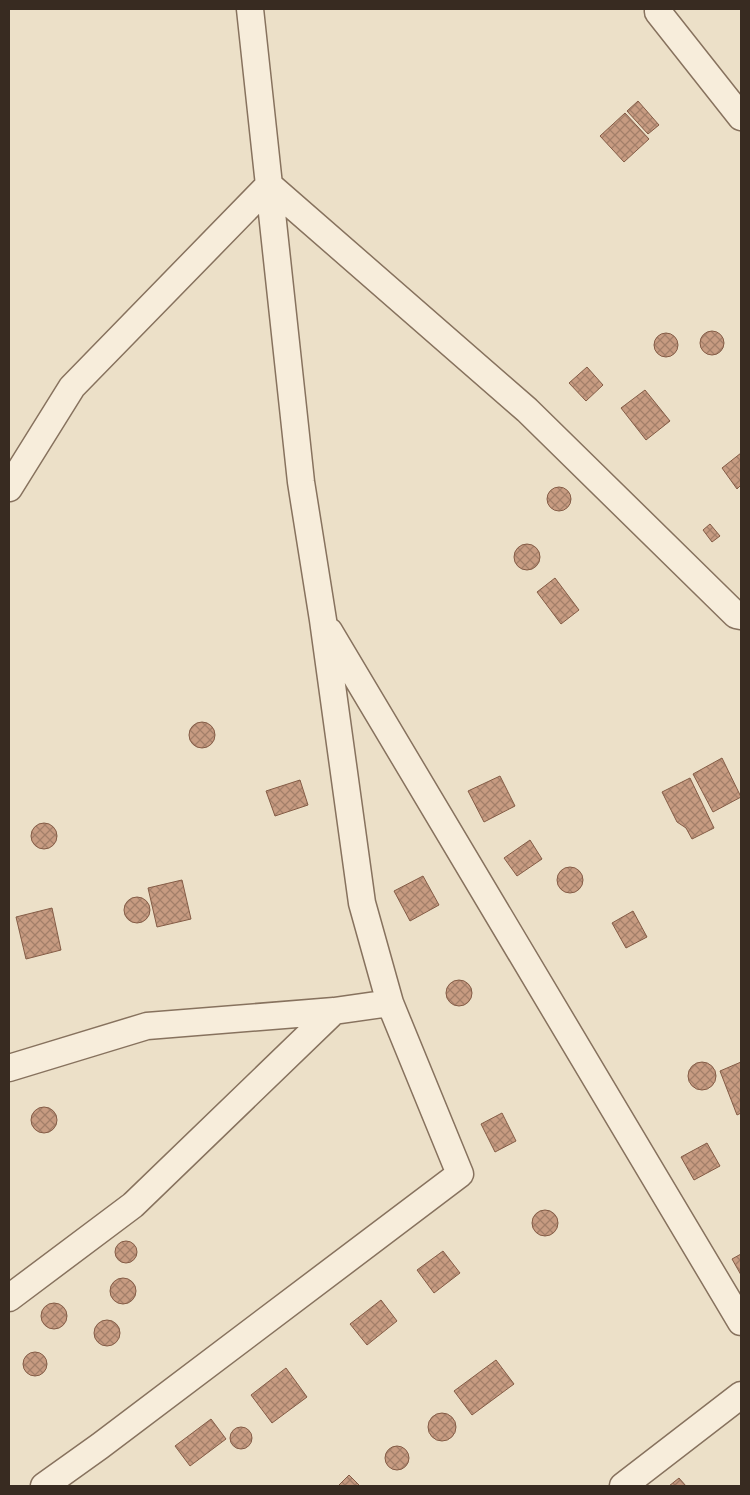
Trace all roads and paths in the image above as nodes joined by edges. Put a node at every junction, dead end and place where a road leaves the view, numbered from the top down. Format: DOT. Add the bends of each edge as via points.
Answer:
graph roads {
  1 [pos="250,9"];
  2 [pos="658,9"];
  3 [pos="741,117"];
  4 [pos="269,185"];
  5 [pos="9,488"];
  6 [pos="741,616"];
  7 [pos="323,620"];
  8 [pos="390,1003"];
  9 [pos="334,1011"];
  10 [pos="9,1068"];
  11 [pos="9,1298"];
  12 [pos="741,1322"];
  13 [pos="741,1395"];
  14 [pos="44,1486"];
  15 [pos="623,1486"];
  1 -- 4 [label="street"];
  2 -- 3 [label="street"];
  4 -- 5 [label="street" via="72,387"];
  4 -- 6 [label="street" via="527,410 736,615"];
  4 -- 7 [label="street" via="302,482"];
  7 -- 8 [label="street" via="362,903"];
  7 -- 12 [label="street"];
  8 -- 9 [label="street"];
  8 -- 14 [label="street" via="460,1174"];
  9 -- 10 [label="street" via="147,1026"];
  9 -- 11 [label="street" via="133,1205"];
  13 -- 15 [label="street"];
}
